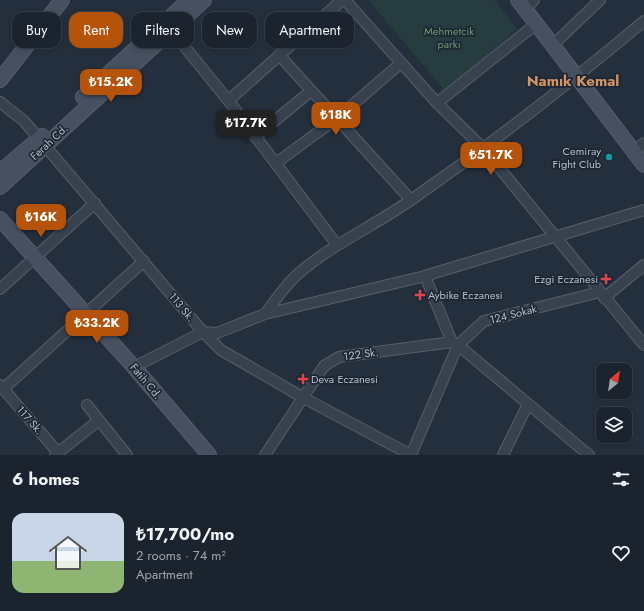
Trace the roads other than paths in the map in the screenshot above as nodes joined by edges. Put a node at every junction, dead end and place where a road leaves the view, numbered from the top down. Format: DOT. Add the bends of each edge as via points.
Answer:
graph roads {
  1 [pos="62,0"];
  2 [pos="189,0"];
  3 [pos="204,0"];
  4 [pos="343,0"];
  5 [pos="600,0"];
  6 [pos="526,3"];
  7 [pos="191,12"];
  8 [pos="644,21"];
  9 [pos="536,24"];
  10 [pos="552,46"];
  11 [pos="150,48"];
  12 [pos="186,48"];
  13 [pos="279,55"];
  14 [pos="401,63"];
  15 [pos="577,78"];
  16 [pos="0,80"];
  17 [pos="311,91"];
  18 [pos="229,100"];
  19 [pos="0,102"];
  20 [pos="437,103"];
  21 [pos="336,119"];
  22 [pos="255,137"];
  23 [pos="42,142"];
  24 [pos="482,148"];
  25 [pos="639,148"];
  26 [pos="276,163"];
  27 [pos="644,165"];
  28 [pos="0,172"];
  29 [pos="0,187"];
  30 [pos="411,200"];
  31 [pos="95,203"];
  32 [pos="644,210"];
  33 [pos="0,219"];
  34 [pos="555,238"];
  35 [pos="336,245"];
  36 [pos="36,258"];
  37 [pos="144,261"];
  38 [pos="644,265"];
  39 [pos="425,276"];
  40 [pos="0,289"];
  41 [pos="602,295"];
  42 [pos="87,313"];
  43 [pos="265,314"];
  44 [pos="203,332"];
  45 [pos="455,344"];
  46 [pos="644,345"];
  47 [pos="134,367"];
  48 [pos="2,387"];
  49 [pos="302,397"];
  50 [pos="528,404"];
  51 [pos="87,405"];
  52 [pos="98,421"];
  53 [pos="400,453"];
  54 [pos="58,454"];
  55 [pos="127,455"];
  56 [pos="209,455"];
  57 [pos="265,455"];
  58 [pos="411,455"];
  59 [pos="503,455"];
  60 [pos="589,455"];
  1 -- 16 [label="street"];
  2 -- 23 [label="street, Ferah Cd."];
  3 -- 7 [label="street, Ferah Cd."];
  4 -- 13 [label="street"];
  4 -- 14 [label="street"];
  5 -- 10 [label="street"];
  6 -- 9 [label="street"];
  8 -- 15 [label="street"];
  9 -- 10 [label="street"];
  9 -- 20 [label="street"];
  10 -- 15 [label="street"];
  11 -- 23 [label="street, Ferah Cd."];
  12 -- 18 [label="street"];
  13 -- 17 [label="street"];
  13 -- 18 [label="street"];
  14 -- 20 [label="street"];
  14 -- 21 [label="street"];
  15 -- 24 [label="street"];
  15 -- 25 [label="street"];
  17 -- 21 [label="street"];
  17 -- 22 [label="street"];
  18 -- 22 [label="street"];
  19 -- 23 [label="street, 113 Sk." via="24,121"];
  20 -- 24 [label="street"];
  21 -- 26 [label="street"];
  21 -- 30 [label="street"];
  22 -- 26 [label="street"];
  23 -- 28 [label="street, Ferah Cd."];
  23 -- 29 [label="street, Ferah Cd."];
  23 -- 31 [label="street, 113 Sk."];
  24 -- 30 [label="street"];
  24 -- 34 [label="street"];
  25 -- 27 [label="street"];
  26 -- 35 [label="street"];
  30 -- 35 [label="street"];
  31 -- 36 [label="street"];
  31 -- 37 [label="street, 113 Sk."];
  32 -- 34 [label="street"];
  33 -- 36 [label="street, Fatih Cd."];
  34 -- 39 [label="street"];
  34 -- 41 [label="street"];
  35 -- 43 [label="street" via="297,275"];
  36 -- 40 [label="street"];
  36 -- 42 [label="street, Fatih Cd."];
  37 -- 42 [label="street"];
  37 -- 44 [label="street, 113 Sk."];
  38 -- 41 [label="street"];
  39 -- 43 [label="street"];
  39 -- 45 [label="street"];
  41 -- 45 [label="street, 124 Sokak" via="484,321"];
  41 -- 46 [label="street"];
  42 -- 47 [label="street, Fatih Cd."];
  42 -- 48 [label="street"];
  43 -- 44 [label="street" via="217,333"];
  44 -- 47 [label="street"];
  44 -- 49 [label="street, 113 Sk." via="221,350"];
  45 -- 49 [label="street, 122 Sk." via="339,357 324,366"];
  45 -- 50 [label="street"];
  45 -- 58 [label="street, 124 Sokak"];
  47 -- 56 [label="street, Fatih Cd."];
  48 -- 54 [label="street, 117 Sk."];
  49 -- 53 [label="street, 113 Sk."];
  49 -- 57 [label="street, 122 Sk."];
  50 -- 59 [label="street"];
  50 -- 60 [label="street"];
  51 -- 52 [label="street"];
  52 -- 54 [label="street"];
  52 -- 55 [label="street"];
  53 -- 58 [label="street, 113 Sk."];
}
